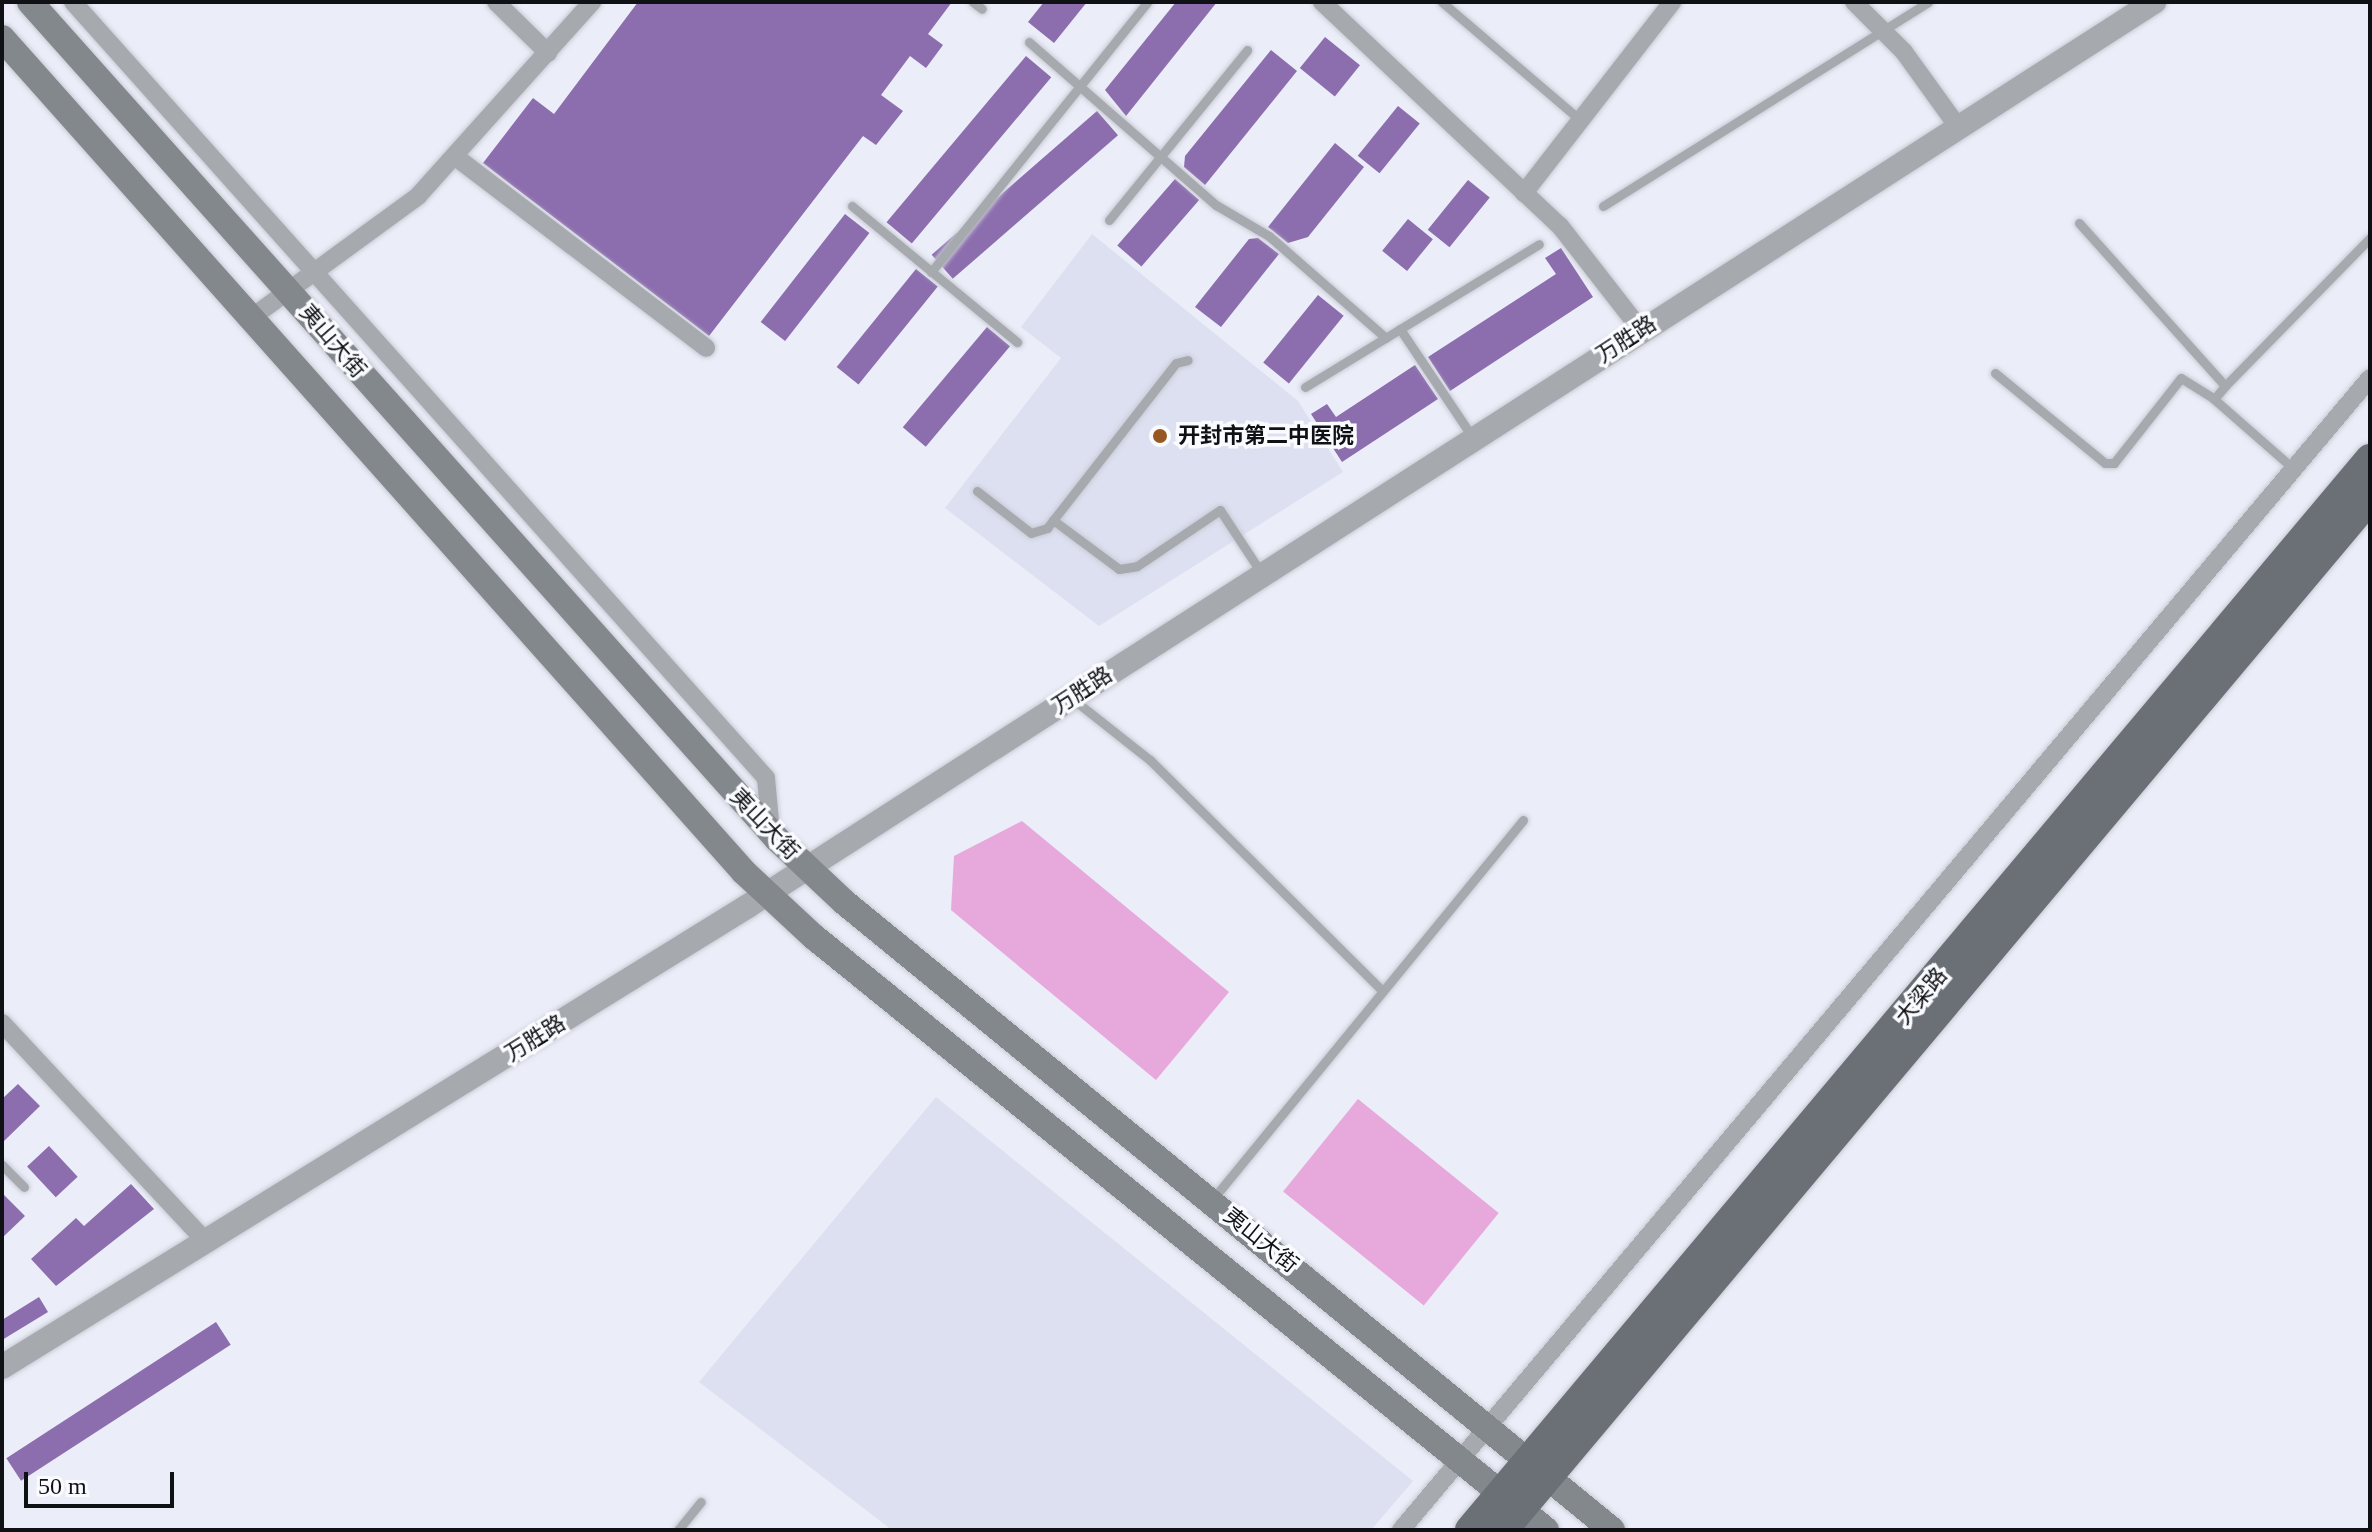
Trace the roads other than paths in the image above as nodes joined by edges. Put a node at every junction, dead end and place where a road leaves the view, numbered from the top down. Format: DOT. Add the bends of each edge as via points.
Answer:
graph roads {
  1 [pos="30,2"];
  2 [pos="73,2"];
  3 [pos="496,2"];
  4 [pos="592,2"];
  5 [pos="1147,2"];
  6 [pos="1322,2"];
  7 [pos="1442,2"];
  8 [pos="1672,2"];
  9 [pos="1854,2"];
  10 [pos="1928,2"];
  11 [pos="2154,2"];
  12 [pos="1884,30"];
  13 [pos="2,38"];
  14 [pos="1029,42"];
  15 [pos="1247,50"];
  16 [pos="548,53"];
  17 [pos="1080,87"];
  18 [pos="1580,120"];
  19 [pos="1958,127"];
  20 [pos="1161,157"];
  21 [pos="457,158"];
  22 [pos="1524,193"];
  23 [pos="852,206"];
  24 [pos="1603,206"];
  25 [pos="1109,220"];
  26 [pos="2079,223"];
  27 [pos="2370,238"];
  28 [pos="1539,244"];
  29 [pos="314,269"];
  30 [pos="931,272"];
  31 [pos="287,288"];
  32 [pos="251,318"];
  33 [pos="1400,329"];
  34 [pos="1641,330"];
  35 [pos="1386,338"];
  36 [pos="1017,342"];
  37 [pos="706,348"];
  38 [pos="1188,360"];
  39 [pos="1995,373"];
  40 [pos="2370,378"];
  41 [pos="2225,386"];
  42 [pos="1305,387"];
  43 [pos="2214,399"];
  44 [pos="1473,438"];
  45 [pos="2370,459"];
  46 [pos="2294,469"];
  47 [pos="977,491"];
  48 [pos="2370,498"];
  49 [pos="1053,520"];
  50 [pos="1262,574"];
  51 [pos="1071,697"];
  52 [pos="1523,820"];
  53 [pos="771,832"];
  54 [pos="807,868"];
  55 [pos="767,893"];
  56 [pos="1383,991"];
  57 [pos="2,1023"];
  58 [pos="2,1165"];
  59 [pos="24,1187"];
  60 [pos="1212,1200"];
  61 [pos="206,1242"];
  62 [pos="2,1367"];
  63 [pos="1488,1427"];
  64 [pos="1460,1460"];
  65 [pos="1538,1469"];
  66 [pos="701,1502"];
  67 [pos="1508,1511"];
  68 [pos="678,1530"];
  69 [pos="1401,1530"];
  70 [pos="1470,1530"];
  71 [pos="1546,1530"];
  72 [pos="1612,1530"];
  1 -- 31 [label="main road, 夷山大街"];
  2 -- 29 [label="street"];
  3 -- 16 [label="street"];
  4 -- 16 [label="street"];
  5 -- 17 [label="lane"];
  6 -- 22 [label="street"];
  7 -- 18 [label="lane"];
  8 -- 18 [label="street"];
  9 -- 12 [label="street"];
  10 -- 12 [label="lane"];
  11 -- 19 [label="street, 万胜路"];
  12 -- 19 [label="street"];
  12 -- 24 [label="lane"];
  13 -- 32 [label="main road, 夷山大街"];
  14 -- 17 [label="lane"];
  15 -- 20 [label="lane"];
  16 -- 21 [label="street"];
  17 -- 20 [label="lane"];
  17 -- 30 [label="lane"];
  18 -- 22 [label="street"];
  19 -- 34 [label="street, 万胜路"];
  20 -- 25 [label="lane"];
  20 -- 35 [label="lane" via="1216,205 1269,236"];
  21 -- 29 [label="street" via="418,196"];
  21 -- 37 [label="street"];
  22 -- 34 [label="street" via="1584,253"];
  23 -- 30 [label="lane"];
  26 -- 41 [label="lane"];
  27 -- 41 [label="lane"];
  28 -- 33 [label="lane"];
  29 -- 31 [label="street"];
  29 -- 53 [label="street" via="766,778"];
  30 -- 36 [label="lane"];
  31 -- 32 [label="street"];
  31 -- 53 [label="main road, 夷山大街"];
  32 -- 55 [label="main road, 夷山大街"];
  33 -- 35 [label="lane"];
  33 -- 44 [label="lane"];
  34 -- 44 [label="street, 万胜路"];
  35 -- 42 [label="lane"];
  38 -- 49 [label="lane" via="1176,363"];
  39 -- 43 [label="lane" via="2105,463 2114,463 2181,378"];
  40 -- 46 [label="street"];
  41 -- 43 [label="lane"];
  43 -- 46 [label="lane"];
  44 -- 50 [label="street, 万胜路"];
  45 -- 65 [label="main road, 大梁路"];
  46 -- 63 [label="street"];
  47 -- 49 [label="lane" via="1031,533"];
  48 -- 65 [label="main road, 大梁路"];
  49 -- 50 [label="lane" via="1119,569 1137,566 1220,510"];
  50 -- 51 [label="street, 万胜路"];
  51 -- 54 [label="street, 万胜路"];
  51 -- 56 [label="lane" via="1150,760"];
  52 -- 56 [label="lane"];
  53 -- 54 [label="main road, 夷山大街"];
  54 -- 55 [label="street, 万胜路"];
  54 -- 60 [label="main road, 夷山大街"];
  55 -- 61 [label="street, 万胜路"];
  55 -- 64 [label="main road, 夷山大街"];
  56 -- 60 [label="lane"];
  57 -- 61 [label="street"];
  58 -- 59 [label="lane"];
  60 -- 63 [label="main road, 夷山大街"];
  61 -- 62 [label="street, 万胜路"];
  63 -- 64 [label="street"];
  63 -- 65 [label="main road, 夷山大街"];
  64 -- 67 [label="main road, 夷山大街"];
  64 -- 69 [label="street"];
  65 -- 67 [label="main road, 大梁路"];
  65 -- 72 [label="main road, 夷山大街"];
  66 -- 68 [label="lane"];
  67 -- 70 [label="main road, 大梁路"];
  67 -- 71 [label="main road, 夷山大街"];
}
